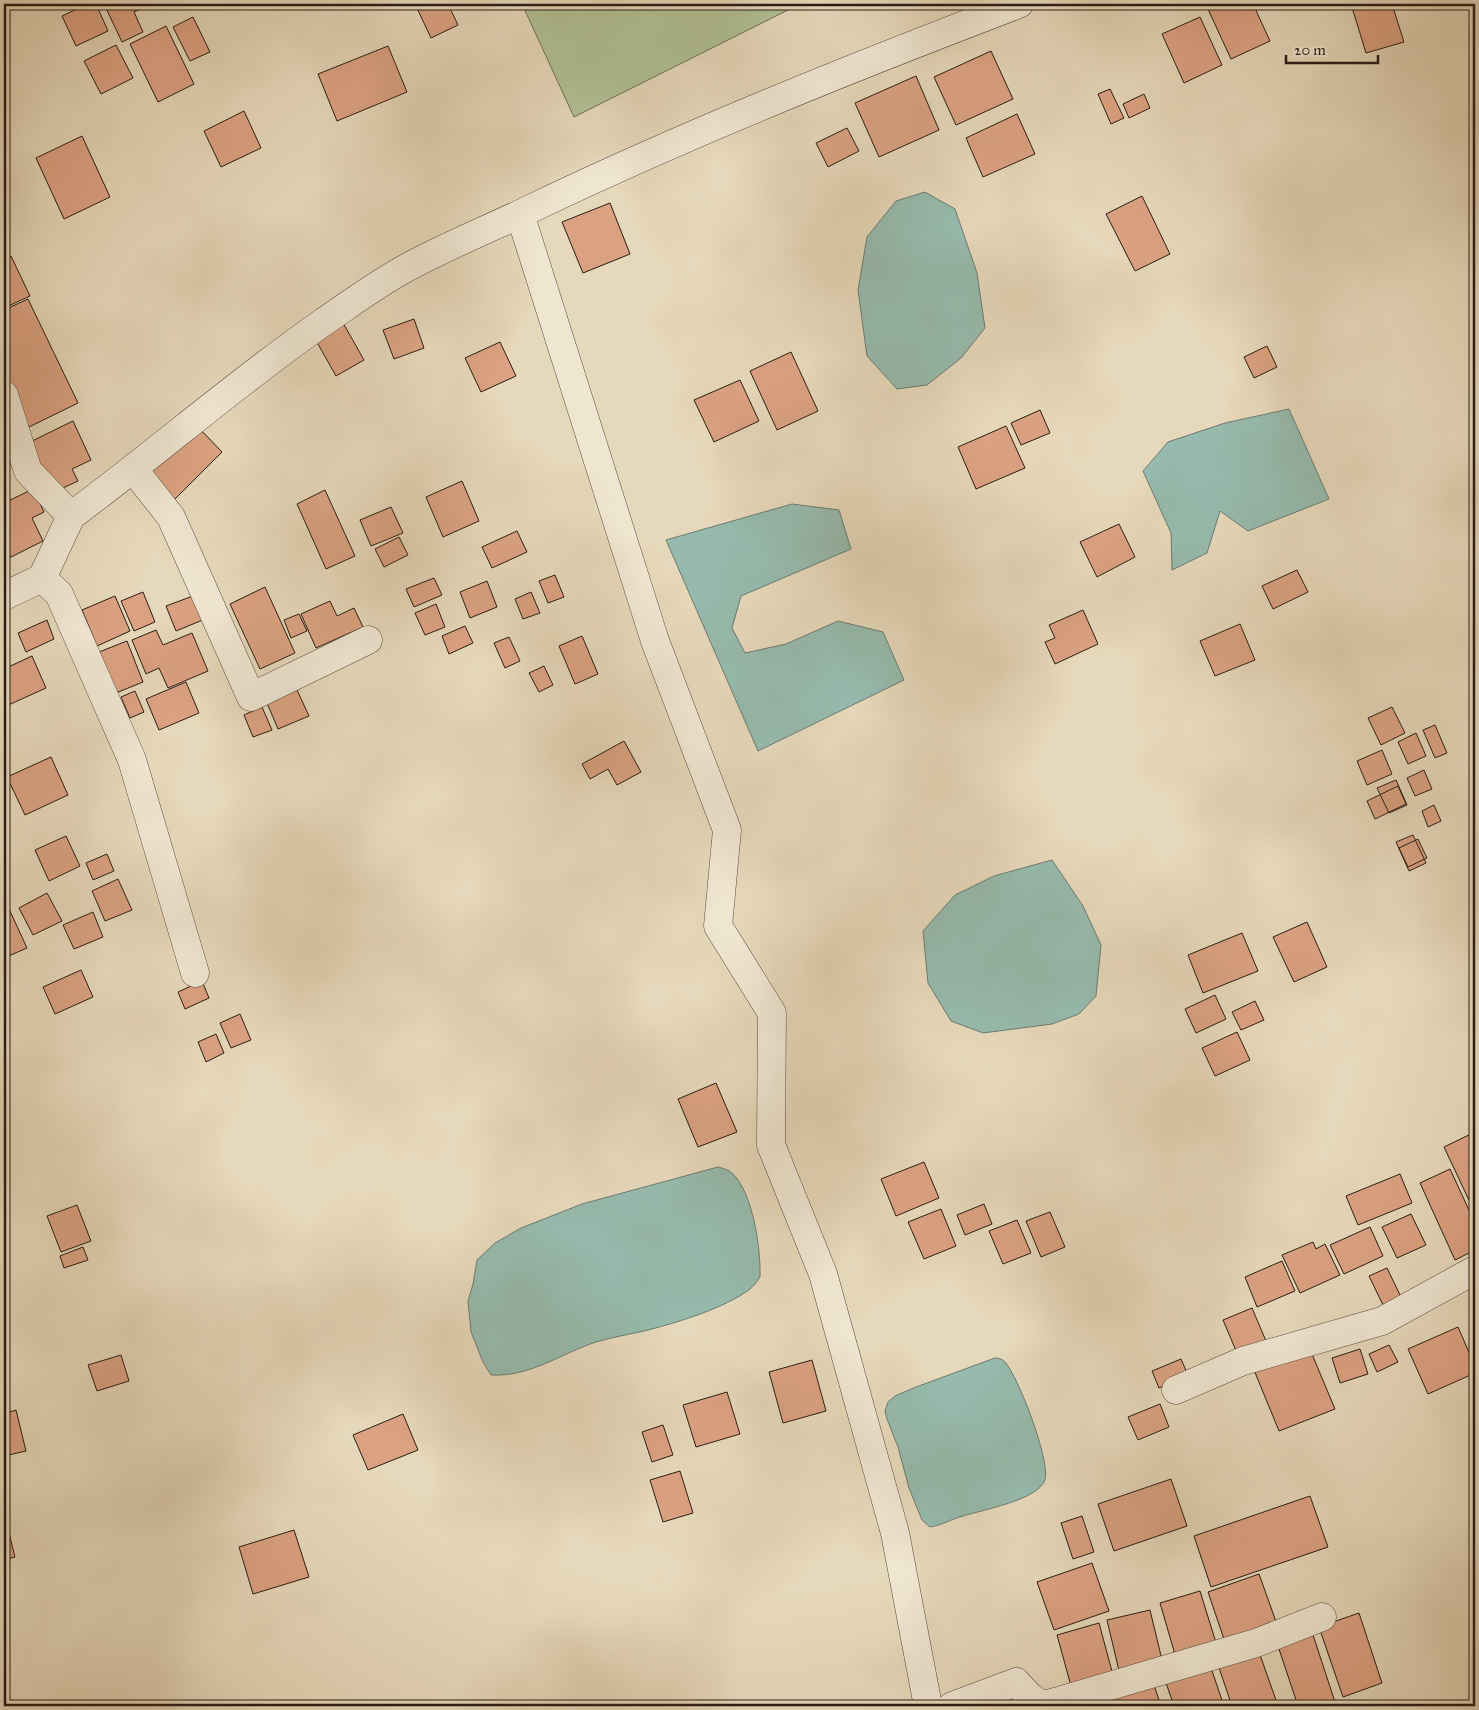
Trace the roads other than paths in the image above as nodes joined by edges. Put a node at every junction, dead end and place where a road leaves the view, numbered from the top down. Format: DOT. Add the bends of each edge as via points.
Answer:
graph roads {
  1 [pos="1019,4"];
  2 [pos="520,214"];
  3 [pos="4,395"];
  4 [pos="134,470"];
  5 [pos="71,516"];
  6 [pos="42,578"];
  7 [pos="4,596"];
  8 [pos="368,640"];
  9 [pos="195,973"];
  10 [pos="1475,1270"];
  11 [pos="1176,1390"];
  12 [pos="1322,1616"];
  13 [pos="928,1706"];
  14 [pos="952,1706"];
  1 -- 2 [label="street" via="873,60 574,187"];
  2 -- 4 [label="street" via="408,267 342,309 276,356"];
  2 -- 13 [label="street" via="655,641 727,830 718,926 772,1013 771,1145 826,1284 895,1533"];
  3 -- 5 [label="street" via="28,470"];
  4 -- 5 [label="street"];
  4 -- 8 [label="street" via="171,517 251,697"];
  5 -- 6 [label="street"];
  6 -- 7 [label="street"];
  6 -- 9 [label="street" via="59,594 132,760"];
  10 -- 11 [label="street" via="1382,1321 1243,1361"];
  12 -- 14 [label="street" via="1256,1643 1052,1703 1042,1704 1030,1697 1016,1682"];
}
